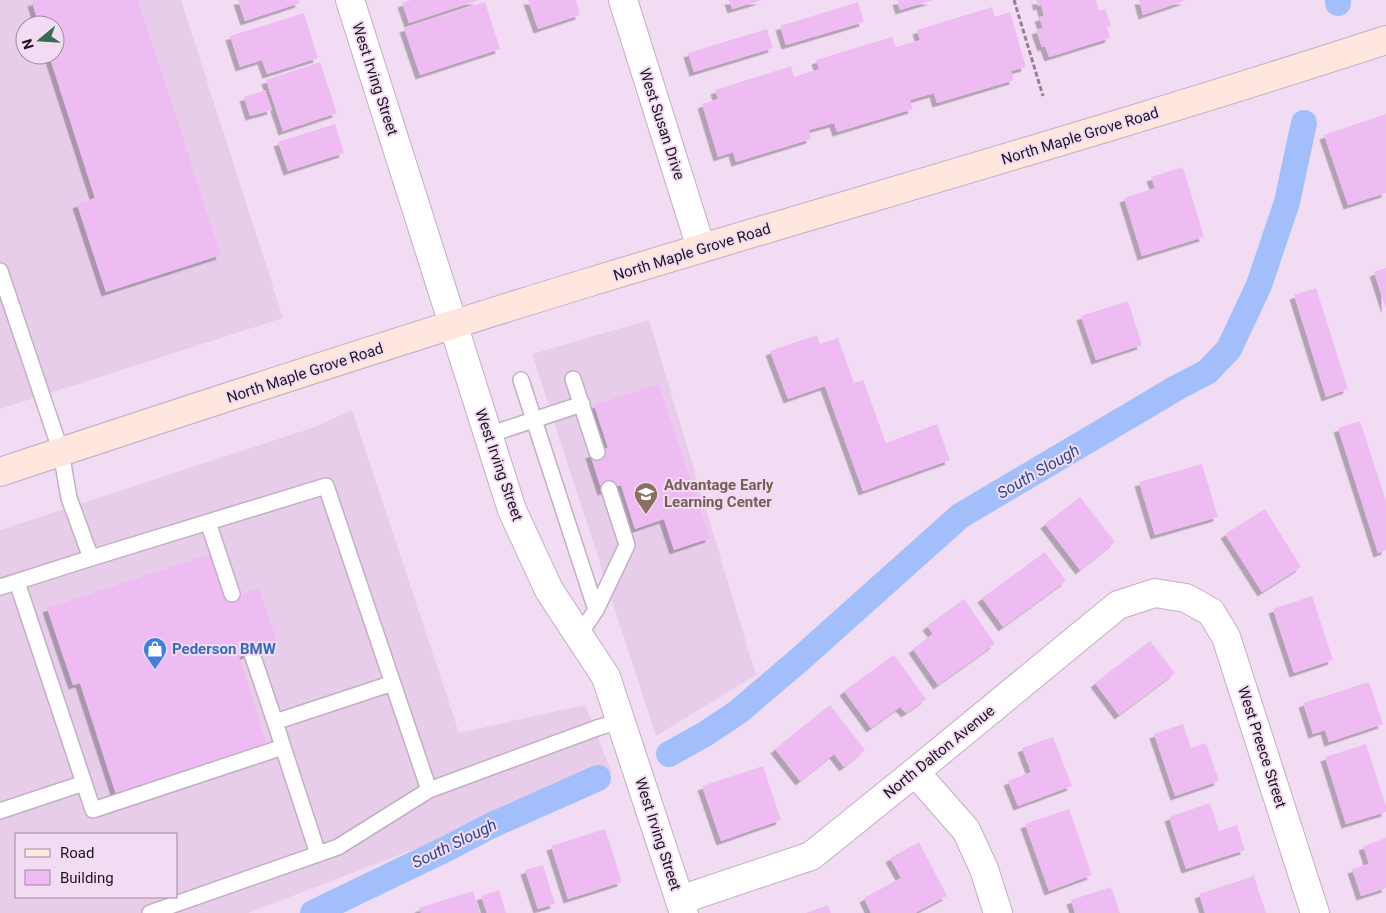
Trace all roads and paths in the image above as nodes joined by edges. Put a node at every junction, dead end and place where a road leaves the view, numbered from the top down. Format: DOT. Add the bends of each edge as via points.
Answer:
graph roads {
  1 [pos="350,0"];
  2 [pos="623,0"];
  3 [pos="1014,0"];
  4 [pos="1386,40"];
  5 [pos="1042,96"];
  6 [pos="701,248"];
  7 [pos="0,271"];
  8 [pos="453,324"];
  9 [pos="573,379"];
  10 [pos="521,380"];
  11 [pos="582,404"];
  12 [pos="534,420"];
  13 [pos="488,435"];
  14 [pos="61,452"];
  15 [pos="597,452"];
  16 [pos="0,472"];
  17 [pos="609,489"];
  18 [pos="208,522"];
  19 [pos="91,558"];
  20 [pos="17,582"];
  21 [pos="0,587"];
  22 [pos="232,594"];
  23 [pos="1186,598"];
  24 [pos="596,610"];
  25 [pos="579,635"];
  26 [pos="252,654"];
  27 [pos="393,683"];
  28 [pos="620,721"];
  29 [pos="275,722"];
  30 [pos="283,747"];
  31 [pos="915,772"];
  32 [pos="84,783"];
  33 [pos="429,790"];
  34 [pos="0,811"];
  35 [pos="318,854"];
  36 [pos="682,906"];
  37 [pos="150,913"];
  38 [pos="998,913"];
  39 [pos="1315,913"];
  1 -- 8 [label="street, West Irving Street"];
  2 -- 6 [label="street, West Susan Drive"];
  3 -- 5 [label="path"];
  4 -- 6 [label="main road, North Maple Grove Road" via="1104,129"];
  6 -- 8 [label="main road, North Maple Grove Road"];
  7 -- 14 [label="lane"];
  8 -- 13 [label="street, West Irving Street"];
  8 -- 14 [label="main road, North Maple Grove Road"];
  9 -- 11 [label="lane"];
  10 -- 12 [label="lane"];
  11 -- 12 [label="lane"];
  11 -- 15 [label="lane"];
  12 -- 13 [label="lane"];
  12 -- 24 [label="lane"];
  13 -- 25 [label="street, West Irving Street" via="512,510 544,581"];
  14 -- 16 [label="main road, North Maple Grove Road"];
  14 -- 19 [label="lane" via="70,498"];
  17 -- 24 [label="lane" via="627,545"];
  18 -- 19 [label="lane"];
  18 -- 22 [label="lane"];
  18 -- 27 [label="lane" via="326,486"];
  19 -- 20 [label="lane"];
  20 -- 21 [label="lane"];
  20 -- 32 [label="lane"];
  23 -- 31 [label="street, North Dalton Avenue" via="1155,593 1118,605"];
  23 -- 39 [label="street, West Preece Street" via="1211,612 1226,637"];
  24 -- 25 [label="lane"];
  25 -- 28 [label="street, West Irving Street" via="606,678"];
  26 -- 29 [label="lane"];
  27 -- 29 [label="lane"];
  27 -- 33 [label="lane"];
  28 -- 33 [label="lane"];
  28 -- 36 [label="street, West Irving Street"];
  29 -- 30 [label="lane"];
  30 -- 32 [label="lane" via="93,810"];
  30 -- 35 [label="lane"];
  31 -- 36 [label="street, North Dalton Avenue" via="811,856"];
  31 -- 38 [label="street" via="966,830 984,869"];
  32 -- 34 [label="lane"];
  33 -- 35 [label="lane" via="338,847"];
  35 -- 37 [label="lane"];
}
